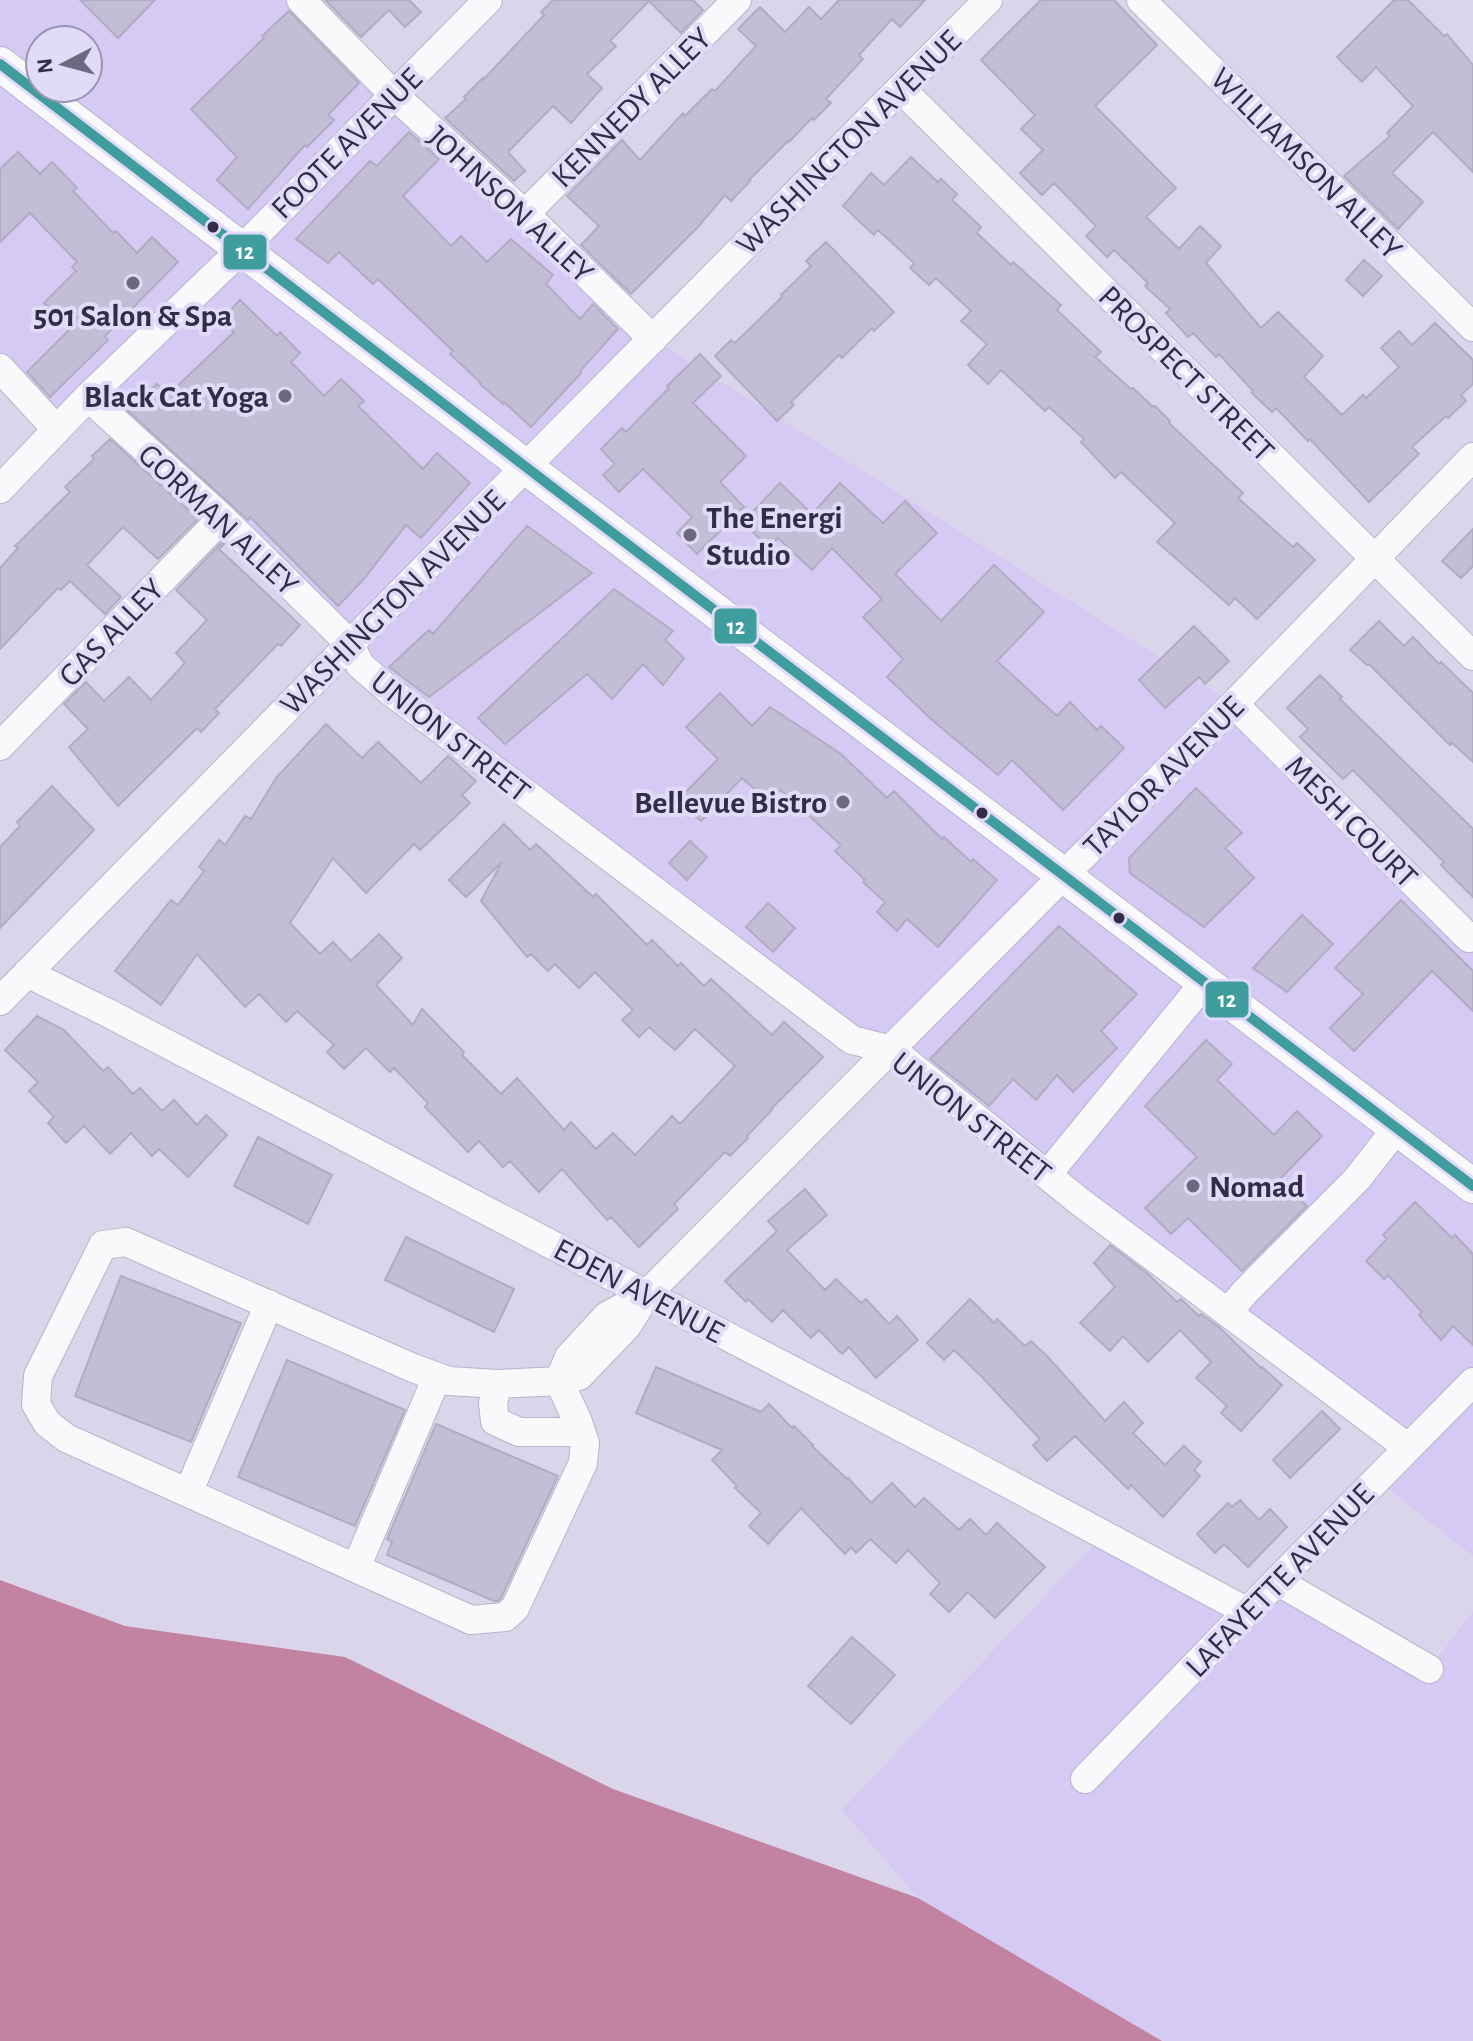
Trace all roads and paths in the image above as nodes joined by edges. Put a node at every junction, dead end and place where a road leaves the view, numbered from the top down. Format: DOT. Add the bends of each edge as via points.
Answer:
graph roads {
  1 [pos="301,0"];
  2 [pos="488,0"];
  3 [pos="737,0"];
  4 [pos="988,0"];
  5 [pos="1141,0"];
  6 [pos="0,64"];
  7 [pos="901,89"];
  8 [pos="394,95"];
  9 [pos="525,214"];
  10 [pos="242,249"];
  11 [pos="1473,327"];
  12 [pos="653,339"];
  13 [pos="0,368"];
  14 [pos="88,397"];
  15 [pos="57,430"];
  16 [pos="1473,457"];
  17 [pos="527,466"];
  18 [pos="0,489"];
  19 [pos="222,518"];
  20 [pos="1373,559"];
  21 [pos="350,644"];
  22 [pos="1473,656"];
  23 [pos="1234,704"];
  24 [pos="0,746"];
  25 [pos="1065,875"];
  26 [pos="1469,938"];
  27 [pos="27,973"];
  28 [pos="1205,982"];
  29 [pos="0,1001"];
  30 [pos="892,1050"];
  31 [pos="1397,1128"];
  32 [pos="1047,1175"];
  33 [pos="1473,1186"];
  34 [pos="647,1294"];
  35 [pos="269,1304"];
  36 [pos="1228,1312"];
  37 [pos="437,1377"];
  38 [pos="559,1381"];
  39 [pos="1473,1382"];
  40 [pos="498,1384"];
  41 [pos="581,1432"];
  42 [pos="1407,1447"];
  43 [pos="188,1493"];
  44 [pos="356,1568"];
  45 [pos="1277,1581"];
  46 [pos="1248,1612"];
  47 [pos="1429,1669"];
  48 [pos="1085,1779"];
  1 -- 8 [label="street, JOHNSON ALLEY"];
  2 -- 8 [label="street, FOOTE AVENUE"];
  3 -- 9 [label="street, KENNEDY ALLEY"];
  4 -- 7 [label="street, WASHINGTON AVENUE"];
  5 -- 11 [label="street, WILLIAMSON ALLEY"];
  6 -- 10 [label="main road"];
  7 -- 12 [label="street, WASHINGTON AVENUE"];
  7 -- 20 [label="street, PROSPECT STREET"];
  8 -- 9 [label="street, JOHNSON ALLEY"];
  8 -- 10 [label="street, FOOTE AVENUE"];
  9 -- 12 [label="street, JOHNSON ALLEY"];
  10 -- 14 [label="street, FOOTE AVENUE"];
  10 -- 17 [label="main road"];
  12 -- 17 [label="street, WASHINGTON AVENUE"];
  13 -- 15 [label="street"];
  14 -- 15 [label="street, FOOTE AVENUE"];
  14 -- 19 [label="street, GORMAN ALLEY"];
  15 -- 18 [label="street, FOOTE AVENUE"];
  16 -- 20 [label="street, TAYLOR AVENUE"];
  17 -- 21 [label="street, WASHINGTON AVENUE"];
  17 -- 25 [label="main road"];
  19 -- 21 [label="street, GORMAN ALLEY"];
  19 -- 24 [label="street, GAS ALLEY"];
  20 -- 22 [label="street, PROSPECT STREET"];
  20 -- 23 [label="street, TAYLOR AVENUE"];
  21 -- 27 [label="street, WASHINGTON AVENUE"];
  21 -- 30 [label="street, UNION STREET" via="360,665 390,691 852,1040"];
  23 -- 25 [label="street, TAYLOR AVENUE"];
  23 -- 26 [label="street, MESH COURT"];
  25 -- 28 [label="main road"];
  25 -- 30 [label="street, TAYLOR AVENUE"];
  27 -- 29 [label="street, WASHINGTON AVENUE"];
  27 -- 34 [label="street, EDEN AVENUE"];
  28 -- 31 [label="main road"];
  28 -- 32 [label="street"];
  30 -- 32 [label="street, UNION STREET"];
  30 -- 34 [label="street, TAYLOR AVENUE"];
  31 -- 33 [label="main road"];
  31 -- 36 [label="street" via="1357,1179"];
  32 -- 36 [label="street, UNION STREET"];
  34 -- 38 [label="street, TAYLOR AVENUE" via="627,1326 579,1376"];
  34 -- 46 [label="street, EDEN AVENUE"];
  35 -- 37 [label="street"];
  35 -- 43 [label="street"];
  35 -- 43 [label="street" via="126,1242 103,1245 38,1376 36,1404 47,1423 66,1438"];
  36 -- 42 [label="street, UNION STREET"];
  37 -- 40 [label="street"];
  37 -- 44 [label="street"];
  38 -- 40 [label="street"];
  38 -- 41 [label="street"];
  39 -- 42 [label="street, LAFAYETTE AVENUE"];
  40 -- 41 [label="street" via="495,1421 519,1432"];
  41 -- 44 [label="street" via="583,1463 515,1608 505,1617 471,1620"];
  42 -- 45 [label="street, LAFAYETTE AVENUE"];
  43 -- 44 [label="street"];
  45 -- 46 [label="street, LAFAYETTE AVENUE"];
  45 -- 47 [label="street"];
  46 -- 48 [label="street, LAFAYETTE AVENUE"];
}
